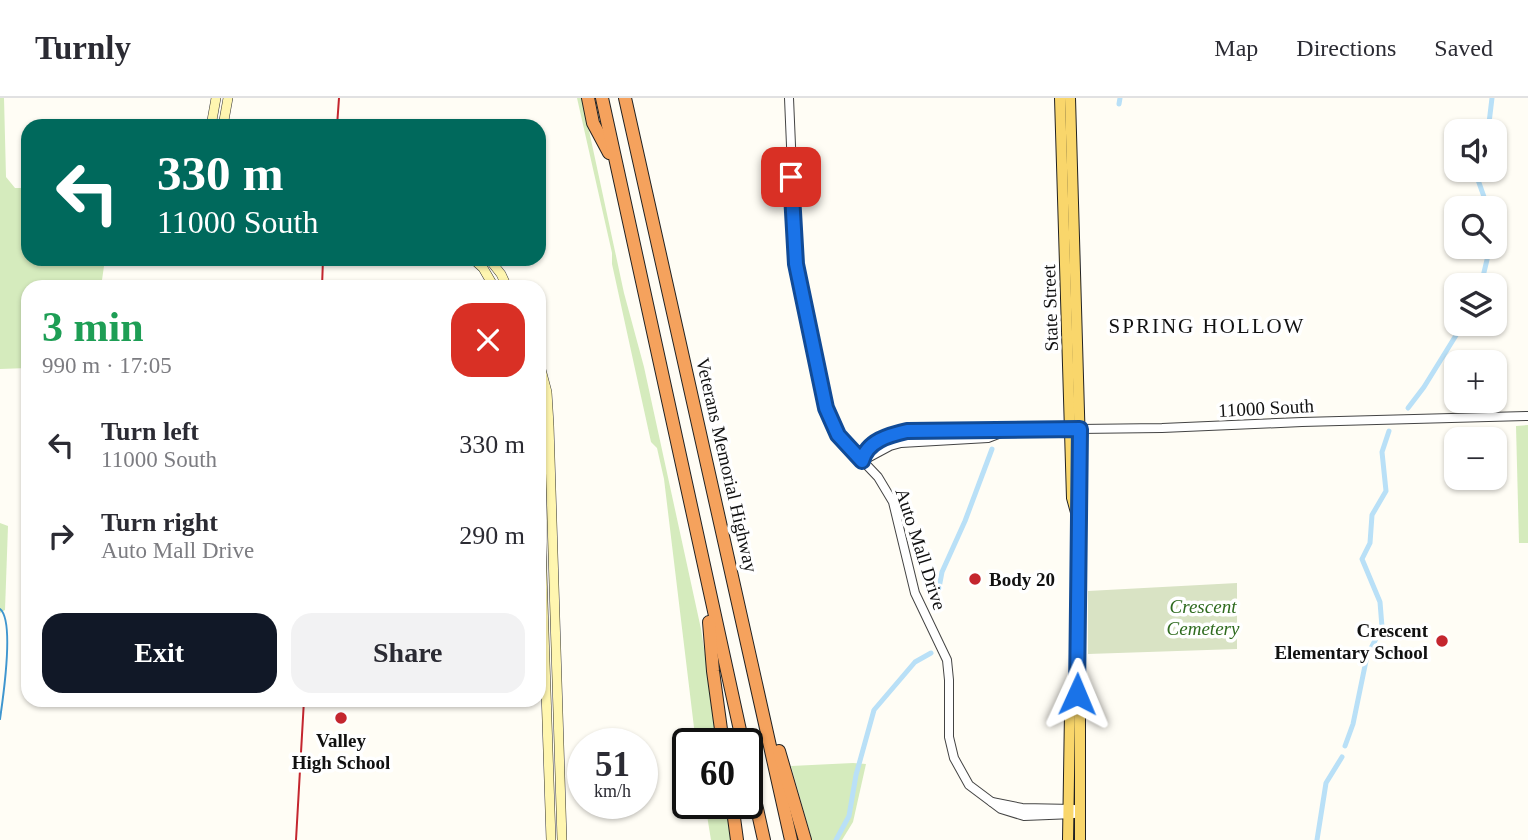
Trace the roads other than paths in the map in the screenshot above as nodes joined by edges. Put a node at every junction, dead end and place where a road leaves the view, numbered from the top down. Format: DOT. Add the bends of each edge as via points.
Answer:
graph roads {
  1 [pos="216,98"];
  2 [pos="228,98"];
  3 [pos="588,98"];
  4 [pos="602,98"];
  5 [pos="625,98"];
  6 [pos="635,98"];
  7 [pos="789,98"];
  8 [pos="1065,98"];
  9 [pos="629,116"];
  10 [pos="212,119"];
  11 [pos="224,119"];
  12 [pos="616,166"];
  13 [pos="546,388"];
  14 [pos="1528,416"];
  15 [pos="1076,429"];
  16 [pos="862,461"];
  17 [pos="705,572"];
  18 [pos="745,630"];
  19 [pos="546,696"];
  20 [pos="721,728"];
  21 [pos="739,728"];
  22 [pos="561,787"];
  23 [pos="549,788"];
  24 [pos="1072,811"];
  25 [pos="734,819"];
  26 [pos="759,819"];
  27 [pos="551,840"];
  28 [pos="562,840"];
  29 [pos="737,840"];
  30 [pos="764,840"];
  31 [pos="791,840"];
  32 [pos="805,840"];
  33 [pos="1068,840"];
  34 [pos="1080,840"];
  1 -- 10 [label="main road"];
  2 -- 11 [label="main road"];
  3 -- 12 [label="highway" via="593,123"];
  4 -- 12 [label="highway"];
  5 -- 9 [label="highway, Veterans Memorial Highway"];
  6 -- 9 [label="highway"];
  7 -- 16 [label="street, Auto Mall Drive" via="798,275 829,416 838,435"];
  8 -- 15 [label="main road, State Street"];
  8 -- 15 [label="main road, State Street" via="1071,140"];
  9 -- 18 [label="highway, Veterans Memorial Highway"];
  12 -- 17 [label="highway"];
  13 -- 22 [label="main road"];
  14 -- 15 [label="street, 11000 South"];
  15 -- 16 [label="street, 11000 South" via="901,433 868,448"];
  15 -- 24 [label="main road, State Street" via="1081,498 1077,516 1080,706"];
  16 -- 24 [label="street, Auto Mall Drive" via="892,502 915,593 947,660 950,737 954,758 969,785 1017,815"];
  17 -- 20 [label="highway"];
  17 -- 21 [label="highway"];
  18 -- 31 [label="highway, Veterans Memorial Highway"];
  18 -- 32 [label="highway" via="754,642"];
  19 -- 23 [label="main road"];
  22 -- 23 [label="main road"];
  22 -- 28 [label="main road"];
  23 -- 27 [label="main road"];
  24 -- 33 [label="main road, State Street"];
  24 -- 34 [label="main road, State Street"];
  25 -- 29 [label="highway"];
  26 -- 30 [label="highway"];
}
